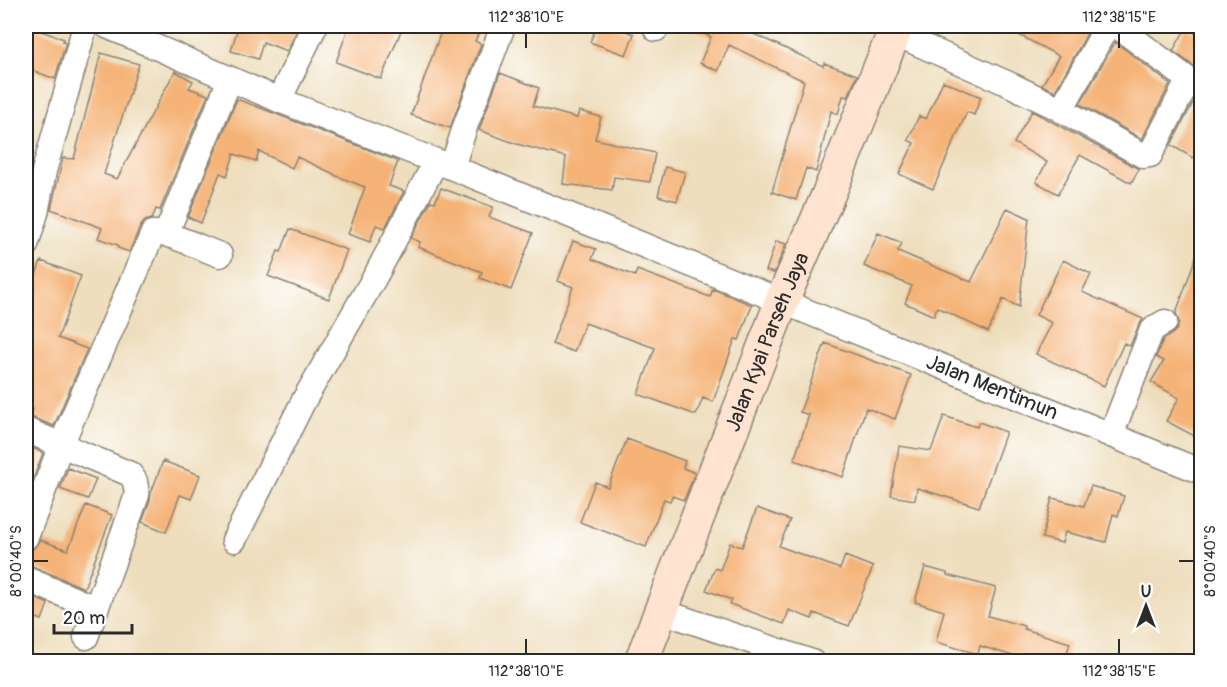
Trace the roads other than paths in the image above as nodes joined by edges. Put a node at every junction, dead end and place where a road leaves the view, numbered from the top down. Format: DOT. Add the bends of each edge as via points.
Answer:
graph roads {
  1 [pos="85,26"];
  2 [pos="107,26"];
  3 [pos="315,26"];
  4 [pos="503,26"];
  5 [pos="1107,26"];
  6 [pos="1117,26"];
  7 [pos="895,29"];
  8 [pos="230,79"];
  9 [pos="1195,85"];
  10 [pos="279,100"];
  11 [pos="1061,110"];
  12 [pos="444,164"];
  13 [pos="166,234"];
  14 [pos="26,245"];
  15 [pos="220,255"];
  16 [pos="782,301"];
  17 [pos="1165,322"];
  18 [pos="26,430"];
  19 [pos="1111,435"];
  20 [pos="61,446"];
  21 [pos="1202,472"];
  22 [pos="26,537"];
  23 [pos="234,540"];
  24 [pos="26,579"];
  25 [pos="95,608"];
  26 [pos="661,611"];
  27 [pos="86,637"];
  28 [pos="641,662"];
  29 [pos="812,662"];
  1 -- 14 [label="street"];
  2 -- 8 [label="street, Jalan Mentimun"];
  3 -- 10 [label="street"];
  4 -- 12 [label="street" via="466,124"];
  5 -- 11 [label="street"];
  6 -- 9 [label="street"];
  7 -- 11 [label="street"];
  7 -- 16 [label="main road, Jalan Kyai Parseh Jaya"];
  8 -- 10 [label="street, Jalan Mentimun"];
  8 -- 13 [label="street"];
  9 -- 11 [label="street" via="1147,156"];
  10 -- 12 [label="street, Jalan Mentimun"];
  12 -- 16 [label="street, Jalan Mentimun"];
  12 -- 23 [label="street" via="304,400"];
  13 -- 15 [label="street"];
  13 -- 20 [label="street" via="153,233 150,238"];
  16 -- 19 [label="street, Jalan Mentimun"];
  16 -- 26 [label="main road, Jalan Kyai Parseh Jaya"];
  17 -- 19 [label="street" via="1151,332"];
  18 -- 20 [label="street"];
  19 -- 21 [label="street, Jalan Mentimun"];
  20 -- 22 [label="street"];
  20 -- 27 [label="street" via="130,474 137,495"];
  24 -- 25 [label="street"];
  26 -- 28 [label="main road, Jalan Kyai Parseh Jaya"];
  26 -- 29 [label="street"];
}
